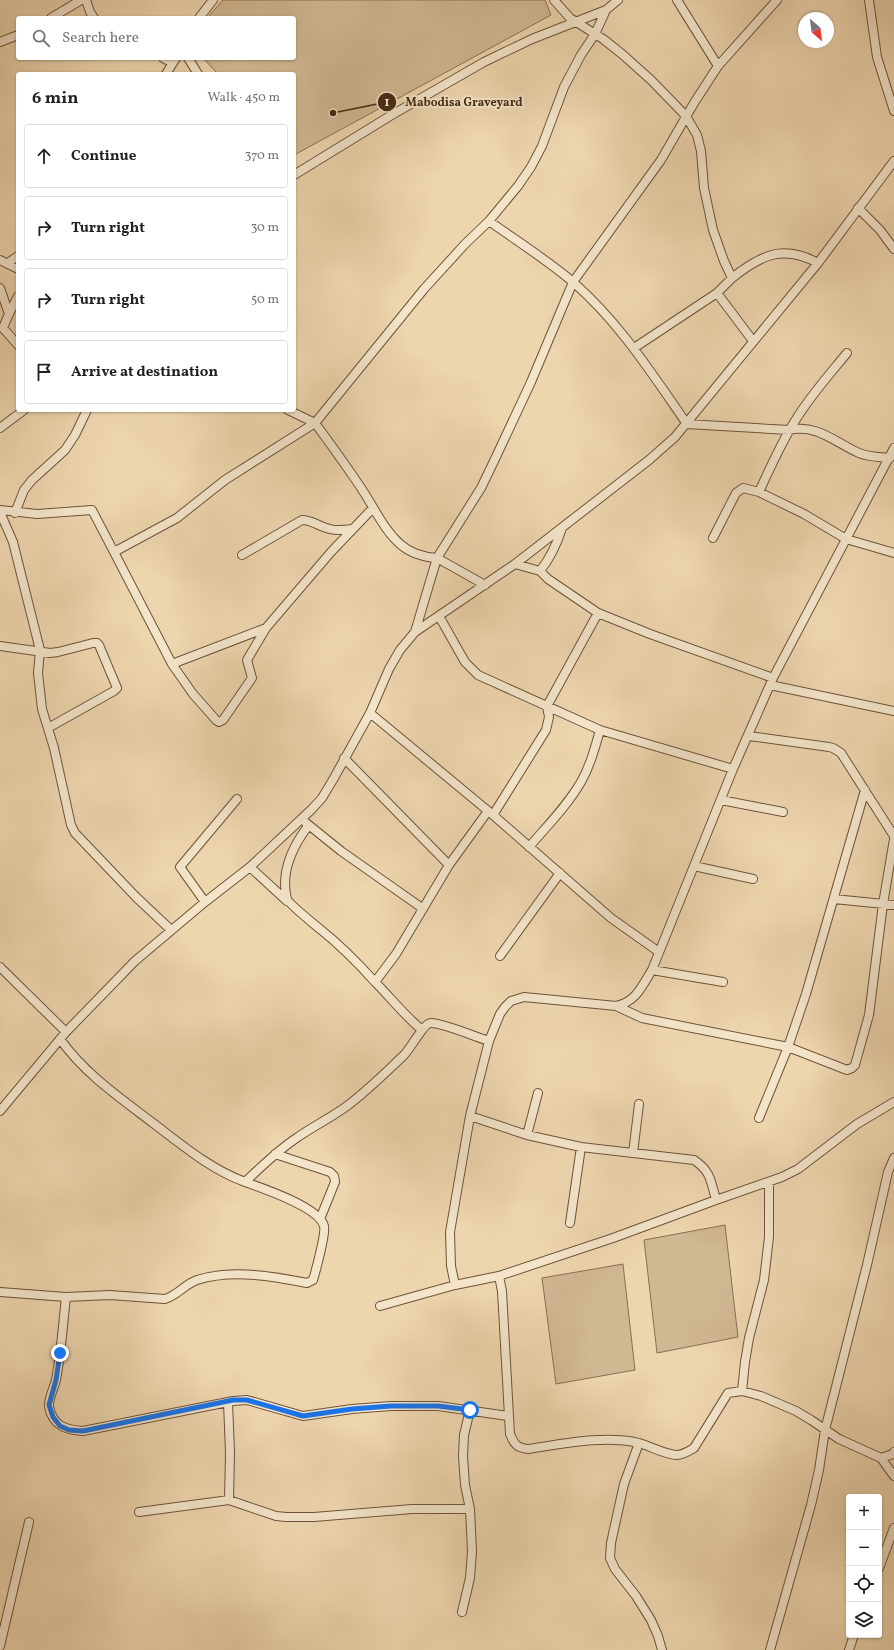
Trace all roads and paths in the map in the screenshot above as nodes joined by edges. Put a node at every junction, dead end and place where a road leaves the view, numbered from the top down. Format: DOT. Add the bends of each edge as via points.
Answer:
graph roads {
  1 [pos="82,0"];
  2 [pos="86,0"];
  3 [pos="213,0"];
  4 [pos="554,0"];
  5 [pos="618,0"];
  6 [pos="677,0"];
  7 [pos="777,0"];
  8 [pos="869,0"];
  9 [pos="606,10"];
  10 [pos="54,16"];
  11 [pos="93,16"];
  12 [pos="201,16"];
  13 [pos="575,22"];
  14 [pos="595,34"];
  15 [pos="16,36"];
  16 [pos="0,42"];
  17 [pos="189,60"];
  18 [pos="175,61"];
  19 [pos="718,66"];
  20 [pos="167,72"];
  21 [pos="197,72"];
  22 [pos="894,111"];
  23 [pos="686,116"];
  24 [pos="894,161"];
  25 [pos="296,174"];
  26 [pos="858,208"];
  27 [pos="488,221"];
  28 [pos="894,249"];
  29 [pos="16,257"];
  30 [pos="0,260"];
  31 [pos="818,262"];
  32 [pos="8,263"];
  33 [pos="16,268"];
  34 [pos="732,278"];
  35 [pos="573,282"];
  36 [pos="0,288"];
  37 [pos="717,293"];
  38 [pos="16,300"];
  39 [pos="9,314"];
  40 [pos="2,331"];
  41 [pos="753,341"];
  42 [pos="16,343"];
  43 [pos="634,348"];
  44 [pos="847,352"];
  45 [pos="21,412"];
  46 [pos="86,412"];
  47 [pos="292,412"];
  48 [pos="315,423"];
  49 [pos="687,424"];
  50 [pos="0,428"];
  51 [pos="789,430"];
  52 [pos="894,448"];
  53 [pos="890,458"];
  54 [pos="759,492"];
  55 [pos="373,508"];
  56 [pos="0,511"];
  57 [pos="15,513"];
  58 [pos="562,527"];
  59 [pos="352,529"];
  60 [pos="713,538"];
  61 [pos="846,539"];
  62 [pos="114,552"];
  63 [pos="894,553"];
  64 [pos="242,555"];
  65 [pos="437,558"];
  66 [pos="515,564"];
  67 [pos="540,571"];
  68 [pos="485,585"];
  69 [pos="598,614"];
  70 [pos="439,616"];
  71 [pos="266,628"];
  72 [pos="415,632"];
  73 [pos="0,646"];
  74 [pos="40,650"];
  75 [pos="172,664"];
  76 [pos="771,681"];
  77 [pos="547,706"];
  78 [pos="894,711"];
  79 [pos="370,713"];
  80 [pos="48,728"];
  81 [pos="600,730"];
  82 [pos="749,736"];
  83 [pos="344,758"];
  84 [pos="733,768"];
  85 [pos="865,790"];
  86 [pos="237,799"];
  87 [pos="721,800"];
  88 [pos="782,812"];
  89 [pos="490,813"];
  90 [pos="302,819"];
  91 [pos="308,826"];
  92 [pos="894,836"];
  93 [pos="894,839"];
  94 [pos="529,846"];
  95 [pos="449,865"];
  96 [pos="694,866"];
  97 [pos="250,867"];
  98 [pos="560,873"];
  99 [pos="753,879"];
  100 [pos="834,899"];
  101 [pos="288,901"];
  102 [pos="205,902"];
  103 [pos="884,904"];
  104 [pos="894,905"];
  105 [pos="422,908"];
  106 [pos="171,930"];
  107 [pos="659,952"];
  108 [pos="500,956"];
  109 [pos="0,967"];
  110 [pos="652,970"];
  111 [pos="375,982"];
  112 [pos="723,982"];
  113 [pos="616,1006"];
  114 [pos="422,1030"];
  115 [pos="66,1032"];
  116 [pos="60,1039"];
  117 [pos="489,1041"];
  118 [pos="788,1047"];
  119 [pos="538,1093"];
  120 [pos="894,1102"];
  121 [pos="639,1104"];
  122 [pos="0,1112"];
  123 [pos="470,1116"];
  124 [pos="759,1118"];
  125 [pos="527,1135"];
  126 [pos="581,1147"];
  127 [pos="633,1153"];
  128 [pos="275,1154"];
  129 [pos="894,1158"];
  130 [pos="244,1182"];
  131 [pos="769,1182"];
  132 [pos="716,1200"];
  133 [pos="320,1218"];
  134 [pos="570,1223"];
  135 [pos="499,1276"];
  136 [pos="455,1286"];
  137 [pos="0,1292"];
  138 [pos="66,1297"];
  139 [pos="380,1306"];
  140 [pos="742,1391"];
  141 [pos="228,1402"];
  142 [pos="470,1410"];
  143 [pos="508,1416"];
  144 [pos="825,1430"];
  145 [pos="638,1443"];
  146 [pos="894,1453"];
  147 [pos="881,1458"];
  148 [pos="894,1476"];
  149 [pos="229,1500"];
  150 [pos="470,1509"];
  151 [pos="139,1512"];
  152 [pos="28,1522"];
  153 [pos="894,1528"];
  154 [pos="880,1566"];
  155 [pos="462,1612"];
  156 [pos="853,1638"];
  157 [pos="0,1646"];
  158 [pos="662,1650"];
  159 [pos="770,1650"];
  160 [pos="849,1650"];
  1 -- 10 [label="street"];
  2 -- 11 [label="street"];
  3 -- 12 [label="street"];
  4 -- 13 [label="street"];
  5 -- 9 [label="street"];
  6 -- 19 [label="street"];
  7 -- 19 [label="street"];
  8 -- 22 [label="street" via="877,57"];
  9 -- 13 [label="street"];
  9 -- 14 [label="street"];
  13 -- 14 [label="street"];
  13 -- 25 [label="street" via="484,62"];
  14 -- 23 [label="street" via="651,80"];
  14 -- 27 [label="street" via="564,87 542,146 531,167"];
  15 -- 16 [label="street"];
  17 -- 21 [label="street"];
  18 -- 20 [label="street"];
  19 -- 23 [label="street"];
  23 -- 34 [label="street" via="697,135 713,230"];
  23 -- 35 [label="street" via="661,160"];
  24 -- 26 [label="street"];
  26 -- 28 [label="street" via="880,230"];
  26 -- 31 [label="street"];
  27 -- 35 [label="street"];
  27 -- 48 [label="street" via="424,289"];
  29 -- 32 [label="street"];
  30 -- 32 [label="street"];
  31 -- 34 [label="street" via="787,252 754,262"];
  31 -- 41 [label="street"];
  32 -- 33 [label="street"];
  34 -- 37 [label="street"];
  35 -- 43 [label="street"];
  35 -- 65 [label="street" via="495,459"];
  36 -- 39 [label="street"];
  37 -- 41 [label="street"];
  37 -- 43 [label="street"];
  38 -- 39 [label="street"];
  39 -- 40 [label="street"];
  40 -- 42 [label="street"];
  41 -- 49 [label="street"];
  43 -- 49 [label="street"];
  44 -- 51 [label="street" via="805,405"];
  45 -- 50 [label="street"];
  46 -- 57 [label="street" via="65,450 24,490"];
  47 -- 48 [label="street"];
  48 -- 55 [label="street"];
  48 -- 62 [label="street" via="224,480 177,518"];
  49 -- 51 [label="street"];
  49 -- 58 [label="street" via="650,460"];
  51 -- 53 [label="street" via="810,429 860,453"];
  51 -- 54 [label="street"];
  52 -- 53 [label="street"];
  53 -- 61 [label="street"];
  54 -- 60 [label="street" via="743,488 736,493"];
  54 -- 61 [label="street" via="804,514"];
  55 -- 59 [label="street"];
  55 -- 65 [label="street" via="400,544 417,555"];
  56 -- 57 [label="street"];
  56 -- 74 [label="street" via="13,542"];
  57 -- 62 [label="street" via="92,510"];
  58 -- 66 [label="street"];
  58 -- 67 [label="street" via="549,560"];
  59 -- 64 [label="street" via="335,530 302,520"];
  59 -- 71 [label="street"];
  61 -- 63 [label="street"];
  61 -- 76 [label="street"];
  62 -- 75 [label="street"];
  65 -- 68 [label="street"];
  65 -- 72 [label="street"];
  66 -- 67 [label="street"];
  66 -- 68 [label="street"];
  67 -- 69 [label="street"];
  68 -- 70 [label="street"];
  69 -- 76 [label="street"];
  69 -- 77 [label="street"];
  70 -- 72 [label="street"];
  70 -- 77 [label="street" via="465,662 475,673"];
  71 -- 75 [label="street"];
  71 -- 75 [label="street" via="247,660 252,678 219,722 193,694"];
  72 -- 79 [label="street" via="389,668"];
  73 -- 74 [label="street"];
  74 -- 80 [label="street" via="39,690"];
  74 -- 80 [label="street" via="50,653 97,643 117,685 114,690"];
  76 -- 78 [label="street"];
  76 -- 82 [label="street"];
  77 -- 81 [label="street"];
  77 -- 89 [label="street" via="549,717 546,730"];
  79 -- 83 [label="street"];
  79 -- 89 [label="street"];
  80 -- 106 [label="street" via="68,817 76,833"];
  81 -- 84 [label="street"];
  81 -- 94 [label="street" via="581,782 568,802"];
  82 -- 84 [label="street"];
  82 -- 85 [label="street" via="833,748 841,753"];
  83 -- 90 [label="street" via="322,798"];
  83 -- 95 [label="street"];
  84 -- 87 [label="street"];
  85 -- 92 [label="street"];
  85 -- 100 [label="street"];
  86 -- 102 [label="street" via="180,867"];
  87 -- 88 [label="street"];
  87 -- 96 [label="street"];
  89 -- 94 [label="street"];
  89 -- 95 [label="street"];
  90 -- 91 [label="street"];
  90 -- 97 [label="street"];
  91 -- 101 [label="street" via="297,841 288,864 285,888"];
  91 -- 105 [label="street"];
  93 -- 103 [label="street"];
  94 -- 98 [label="street"];
  95 -- 105 [label="street"];
  96 -- 99 [label="street"];
  96 -- 107 [label="street"];
  97 -- 101 [label="street"];
  97 -- 102 [label="street"];
  98 -- 107 [label="street" via="611,918"];
  98 -- 108 [label="street"];
  100 -- 103 [label="street"];
  100 -- 118 [label="street"];
  101 -- 111 [label="street"];
  102 -- 106 [label="street"];
  103 -- 104 [label="street"];
  103 -- 118 [label="street" via="869,1015 855,1065 847,1070"];
  105 -- 111 [label="street" via="396,954"];
  106 -- 115 [label="street" via="135,961"];
  107 -- 110 [label="street"];
  109 -- 115 [label="street"];
  110 -- 112 [label="street"];
  110 -- 113 [label="street" via="637,995"];
  111 -- 114 [label="street" via="406,1017"];
  113 -- 117 [label="street" via="516,998 505,1006"];
  113 -- 118 [label="street" via="642,1018"];
  114 -- 117 [label="street" via="431,1023"];
  114 -- 128 [label="street" via="412,1047 368,1088"];
  115 -- 116 [label="street"];
  116 -- 122 [label="street"];
  116 -- 130 [label="street" via="95,1079 199,1159"];
  117 -- 123 [label="street"];
  118 -- 124 [label="street"];
  119 -- 125 [label="street"];
  120 -- 131 [label="street" via="857,1124 798,1169"];
  121 -- 127 [label="street"];
  123 -- 125 [label="street"];
  123 -- 136 [label="street" via="450,1232 451,1266"];
  125 -- 126 [label="street"];
  126 -- 127 [label="street"];
  126 -- 134 [label="street"];
  127 -- 132 [label="street" via="694,1160 708,1172"];
  128 -- 130 [label="street"];
  128 -- 133 [label="street" via="330,1172 334,1176 335,1182"];
  129 -- 144 [label="street" via="888,1172"];
  130 -- 133 [label="street" via="288,1198"];
  131 -- 132 [label="street"];
  131 -- 140 [label="street" via="769,1237 764,1280 748,1346"];
  132 -- 135 [label="street"];
  133 -- 138 [label="street" via="324,1227 311,1282 230,1274 196,1280 174,1297 165,1299 110,1295"];
  135 -- 136 [label="street"];
  135 -- 143 [label="street" via="502,1291"];
  136 -- 139 [label="street"];
  137 -- 138 [label="street"];
  138 -- 141 [label="street" via="56,1380 49,1405 53,1417 60,1426 83,1431"];
  140 -- 144 [label="street" via="796,1411"];
  140 -- 145 [label="street" via="728,1393 694,1448 687,1452 677,1455"];
  141 -- 142 [label="street" via="247,1400 303,1416 391,1406 438,1406"];
  141 -- 149 [label="street"];
  142 -- 143 [label="street"];
  142 -- 150 [label="street" via="464,1435 463,1456"];
  143 -- 145 [label="street" via="513,1442 521,1449 591,1441"];
  144 -- 147 [label="street" via="850,1445"];
  144 -- 159 [label="street" via="811,1505"];
  145 -- 158 [label="street" via="624,1484 610,1558 651,1620"];
  146 -- 147 [label="street"];
  147 -- 148 [label="street"];
  149 -- 150 [label="street" via="286,1517 412,1509"];
  149 -- 151 [label="street"];
  150 -- 155 [label="street" via="470,1578"];
  152 -- 157 [label="street"];
  153 -- 154 [label="street"];
  156 -- 160 [label="street"];
}
